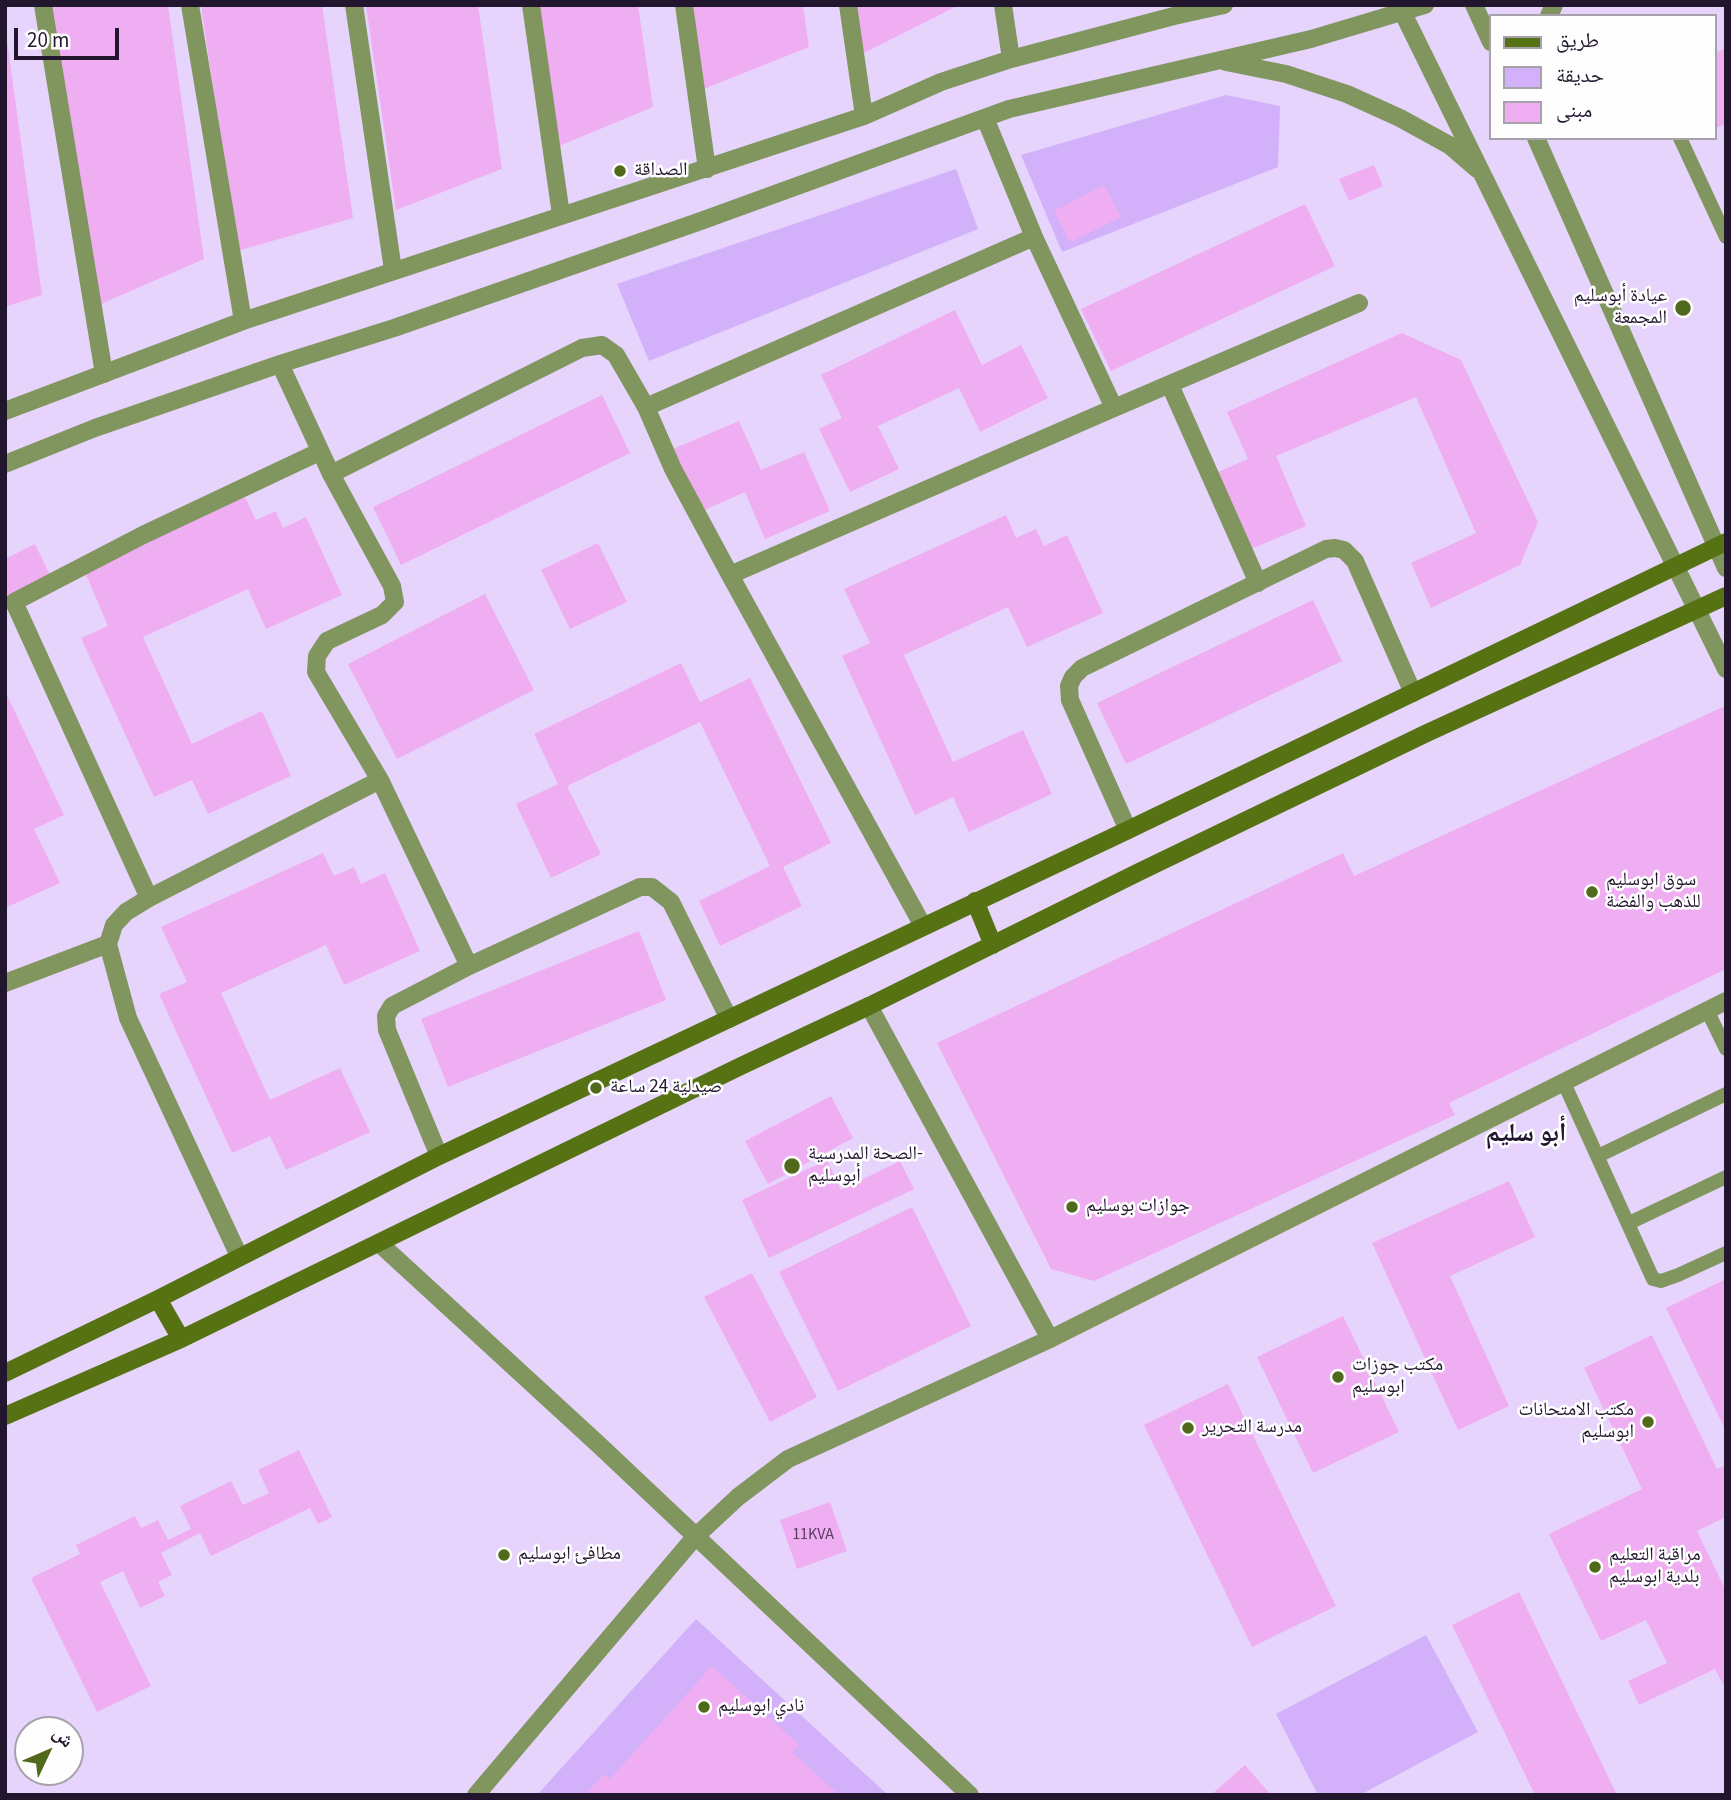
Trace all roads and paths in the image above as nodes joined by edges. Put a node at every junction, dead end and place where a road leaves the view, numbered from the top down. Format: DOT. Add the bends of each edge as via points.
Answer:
graph roads {
  1 [pos="43,5"];
  2 [pos="190,5"];
  3 [pos="354,5"];
  4 [pos="531,5"];
  5 [pos="684,5"];
  6 [pos="848,5"];
  7 [pos="1003,5"];
  8 [pos="1224,5"];
  9 [pos="1425,5"];
  10 [pos="1474,5"];
  11 [pos="1401,9"];
  12 [pos="1490,40"];
  13 [pos="1011,59"];
  14 [pos="1219,61"];
  15 [pos="863,116"];
  16 [pos="985,118"];
  17 [pos="1537,140"];
  18 [pos="1681,140"];
  19 [pos="707,169"];
  20 [pos="1485,175"];
  21 [pos="561,215"];
  22 [pos="1034,237"];
  23 [pos="1726,237"];
  24 [pos="393,270"];
  25 [pos="1359,303"];
  26 [pos="243,321"];
  27 [pos="280,364"];
  28 [pos="104,374"];
  29 [pos="1170,385"];
  30 [pos="646,407"];
  31 [pos="1114,408"];
  32 [pos="5,411"];
  33 [pos="320,452"];
  34 [pos="5,464"];
  35 [pos="331,474"];
  36 [pos="1721,544"];
  37 [pos="1675,568"];
  38 [pos="1726,568"];
  39 [pos="730,575"];
  40 [pos="1258,583"];
  41 [pos="1726,596"];
  42 [pos="9,603"];
  43 [pos="1697,610"];
  44 [pos="1726,669"];
  45 [pos="1413,692"];
  46 [pos="380,780"];
  47 [pos="1128,830"];
  48 [pos="149,898"];
  49 [pos="975,901"];
  50 [pos="923,926"];
  51 [pos="108,944"];
  52 [pos="993,945"];
  53 [pos="469,966"];
  54 [pos="5,983"];
  55 [pos="1726,1001"];
  56 [pos="869,1006"];
  57 [pos="1707,1010"];
  58 [pos="729,1019"];
  59 [pos="1726,1049"];
  60 [pos="1563,1083"];
  61 [pos="1726,1094"];
  62 [pos="439,1156"];
  63 [pos="1598,1156"];
  64 [pos="1726,1178"];
  65 [pos="1629,1223"];
  66 [pos="379,1243"];
  67 [pos="1726,1253"];
  68 [pos="239,1256"];
  69 [pos="158,1299"];
  70 [pos="181,1339"];
  71 [pos="1050,1339"];
  72 [pos="5,1373"];
  73 [pos="5,1416"];
  74 [pos="695,1537"];
  75 [pos="476,1795"];
  76 [pos="970,1795"];
  1 -- 28 [label="street"];
  2 -- 26 [label="street"];
  3 -- 24 [label="street"];
  4 -- 21 [label="street"];
  5 -- 19 [label="street"];
  6 -- 15 [label="street"];
  7 -- 13 [label="street"];
  8 -- 13 [label="street"];
  9 -- 11 [label="street"];
  10 -- 12 [label="street"];
  11 -- 14 [label="street"];
  11 -- 20 [label="street"];
  13 -- 15 [label="street" via="941,82"];
  14 -- 16 [label="street"];
  14 -- 20 [label="street" via="1286,74 1347,94 1449,145"];
  15 -- 19 [label="street"];
  16 -- 22 [label="street"];
  16 -- 27 [label="street" via="394,328"];
  17 -- 36 [label="street"];
  18 -- 23 [label="lane"];
  19 -- 21 [label="street"];
  20 -- 37 [label="street"];
  21 -- 24 [label="street"];
  22 -- 30 [label="street"];
  22 -- 31 [label="street"];
  24 -- 26 [label="street"];
  25 -- 29 [label="street"];
  26 -- 28 [label="street"];
  27 -- 33 [label="street"];
  27 -- 34 [label="street"];
  28 -- 32 [label="street"];
  29 -- 31 [label="street"];
  29 -- 40 [label="street"];
  30 -- 35 [label="street" via="616,355 602,345 582,348"];
  30 -- 39 [label="street" via="673,469"];
  31 -- 39 [label="street"];
  33 -- 35 [label="street"];
  33 -- 42 [label="street"];
  35 -- 46 [label="street" via="392,586 395,602 382,615 327,641 317,656 316,673"];
  36 -- 37 [label="main road"];
  36 -- 38 [label="street"];
  37 -- 43 [label="street"];
  37 -- 45 [label="main road"];
  39 -- 50 [label="street"];
  40 -- 45 [label="street" via="1326,549 1344,550 1355,561"];
  40 -- 47 [label="street" via="1082,668 1073,677 1070,700"];
  41 -- 43 [label="main road"];
  42 -- 48 [label="street"];
  43 -- 44 [label="street"];
  43 -- 52 [label="main road" via="1427,733"];
  45 -- 47 [label="main road"];
  46 -- 48 [label="street"];
  46 -- 53 [label="street"];
  47 -- 49 [label="main road"];
  48 -- 51 [label="street" via="114,925"];
  49 -- 50 [label="main road"];
  49 -- 52 [label="main road"];
  50 -- 58 [label="main road"];
  51 -- 54 [label="street"];
  51 -- 68 [label="street" via="128,1017"];
  52 -- 56 [label="main road"];
  53 -- 58 [label="street" via="640,887 652,887 671,902"];
  53 -- 62 [label="street" via="393,1006 386,1016 387,1030"];
  55 -- 57 [label="street"];
  56 -- 66 [label="main road"];
  56 -- 71 [label="street"];
  57 -- 59 [label="lane"];
  57 -- 60 [label="street"];
  58 -- 62 [label="main road"];
  60 -- 63 [label="lane"];
  60 -- 71 [label="street"];
  61 -- 63 [label="lane"];
  62 -- 68 [label="main road"];
  63 -- 65 [label="lane"];
  64 -- 65 [label="lane"];
  65 -- 67 [label="lane" via="1653,1279 1678,1275"];
  66 -- 70 [label="main road"];
  66 -- 74 [label="street"];
  68 -- 69 [label="main road"];
  69 -- 70 [label="main road"];
  69 -- 72 [label="main road"];
  70 -- 73 [label="main road"];
  71 -- 74 [label="street" via="788,1459"];
  74 -- 75 [label="street"];
  74 -- 76 [label="street"];
}
